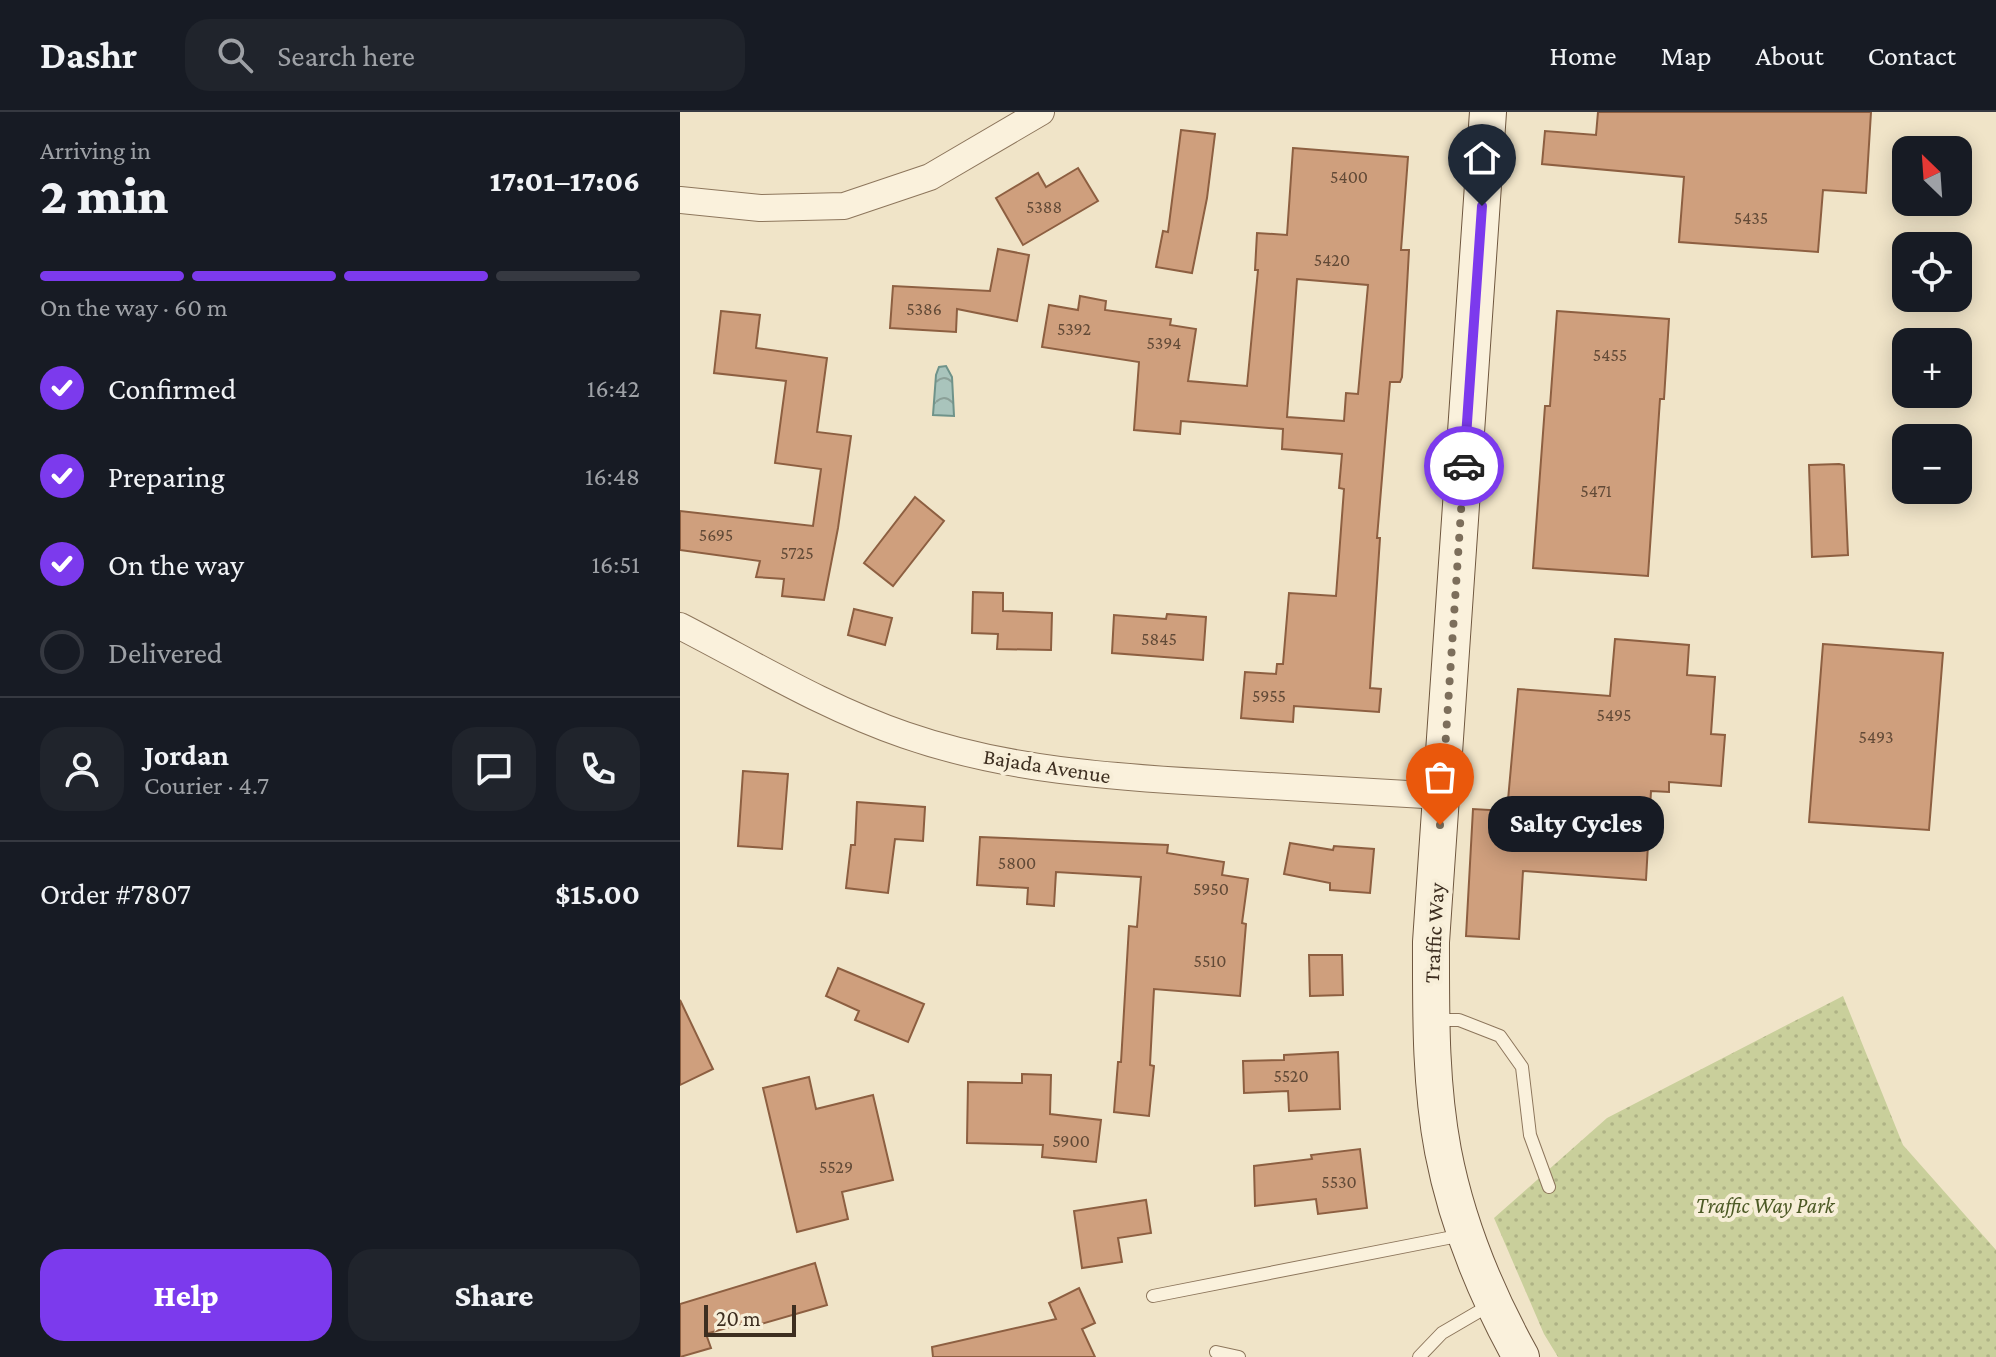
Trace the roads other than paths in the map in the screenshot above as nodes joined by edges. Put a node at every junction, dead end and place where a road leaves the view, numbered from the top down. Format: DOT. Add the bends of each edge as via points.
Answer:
graph roads {
  1 [pos="1041,112"];
  2 [pos="1488,112"];
  3 [pos="680,200"];
  4 [pos="680,626"];
  5 [pos="1442,796"];
  6 [pos="1431,1020"];
  7 [pos="1549,1187"];
  8 [pos="1466,1235"];
  9 [pos="1153,1296"];
  10 [pos="1493,1303"];
  11 [pos="1216,1352"];
  12 [pos="1239,1357"];
  13 [pos="1419,1357"];
  14 [pos="1521,1357"];
  1 -- 3 [label="street" via="930,177 844,206 760,208"];
  2 -- 5 [label="street, Traffic Way"];
  4 -- 5 [label="street, Bajada Avenue" via="839,708 972,755 1111,777"];
  5 -- 6 [label="street, Traffic Way"];
  6 -- 7 [label="lane" via="1459,1020 1500,1036 1522,1067 1530,1135"];
  6 -- 8 [label="street, Traffic Way" via="1443,1151"];
  8 -- 9 [label="lane"];
  8 -- 10 [label="street, Traffic Way"];
  10 -- 13 [label="lane" via="1442,1333"];
  10 -- 14 [label="street, Traffic Way"];
  11 -- 12 [label="lane"];
}
